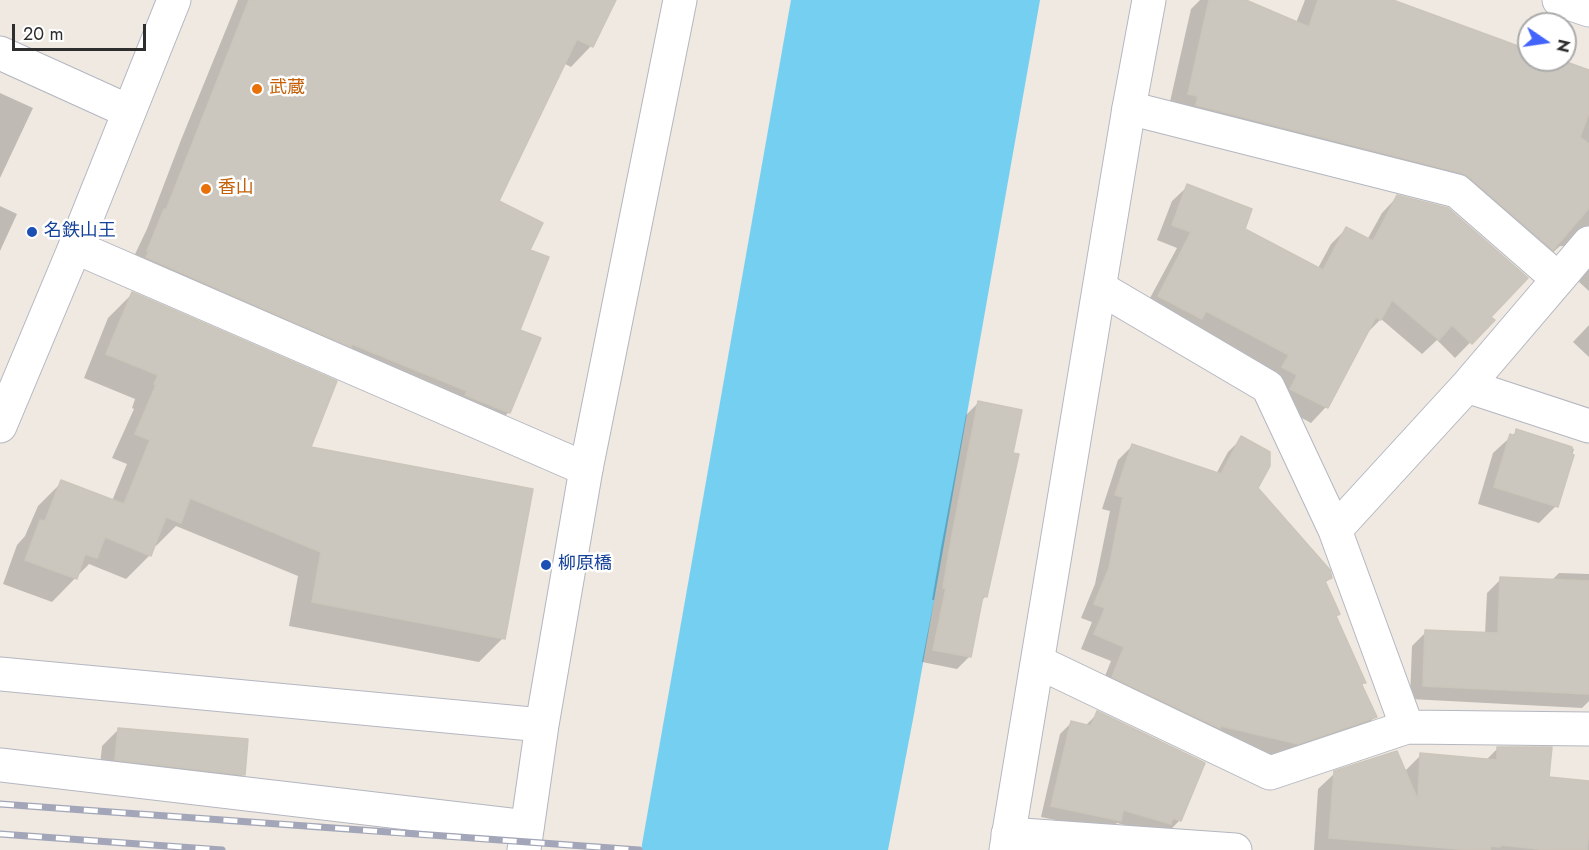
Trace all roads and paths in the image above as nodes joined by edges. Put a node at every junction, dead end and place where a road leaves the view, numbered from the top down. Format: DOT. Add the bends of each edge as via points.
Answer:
graph roads {
  1 [pos="174,0"];
  2 [pos="680,0"];
  3 [pos="1149,0"];
  4 [pos="1559,0"];
  5 [pos="1589,10"];
  6 [pos="0,53"];
  7 [pos="1129,108"];
  8 [pos="128,111"];
  9 [pos="1589,243"];
  10 [pos="75,247"];
  11 [pos="1558,279"];
  12 [pos="1100,288"];
  13 [pos="1467,386"];
  14 [pos="0,426"];
  15 [pos="1589,426"];
  16 [pos="586,469"];
  17 [pos="1335,530"];
  18 [pos="1038,662"];
  19 [pos="0,674"];
  20 [pos="542,725"];
  21 [pos="1407,727"];
  22 [pos="1589,729"];
  23 [pos="0,765"];
  24 [pos="526,838"];
  25 [pos="1007,842"];
  26 [pos="1235,850"];
  1 -- 8 [label="street"];
  2 -- 16 [label="street"];
  3 -- 7 [label="street"];
  4 -- 5 [label="street"];
  6 -- 8 [label="street"];
  7 -- 11 [label="street" via="1457,191"];
  7 -- 12 [label="street"];
  8 -- 10 [label="street"];
  9 -- 11 [label="street"];
  10 -- 14 [label="street"];
  10 -- 16 [label="street"];
  11 -- 13 [label="street"];
  12 -- 17 [label="street" via="1268,387"];
  12 -- 18 [label="street"];
  13 -- 15 [label="street"];
  13 -- 17 [label="street"];
  16 -- 20 [label="street"];
  17 -- 21 [label="street"];
  18 -- 21 [label="street" via="1270,773"];
  18 -- 25 [label="street"];
  19 -- 20 [label="street"];
  20 -- 24 [label="street"];
  21 -- 22 [label="street"];
  23 -- 24 [label="street"];
  25 -- 26 [label="street"];
}
